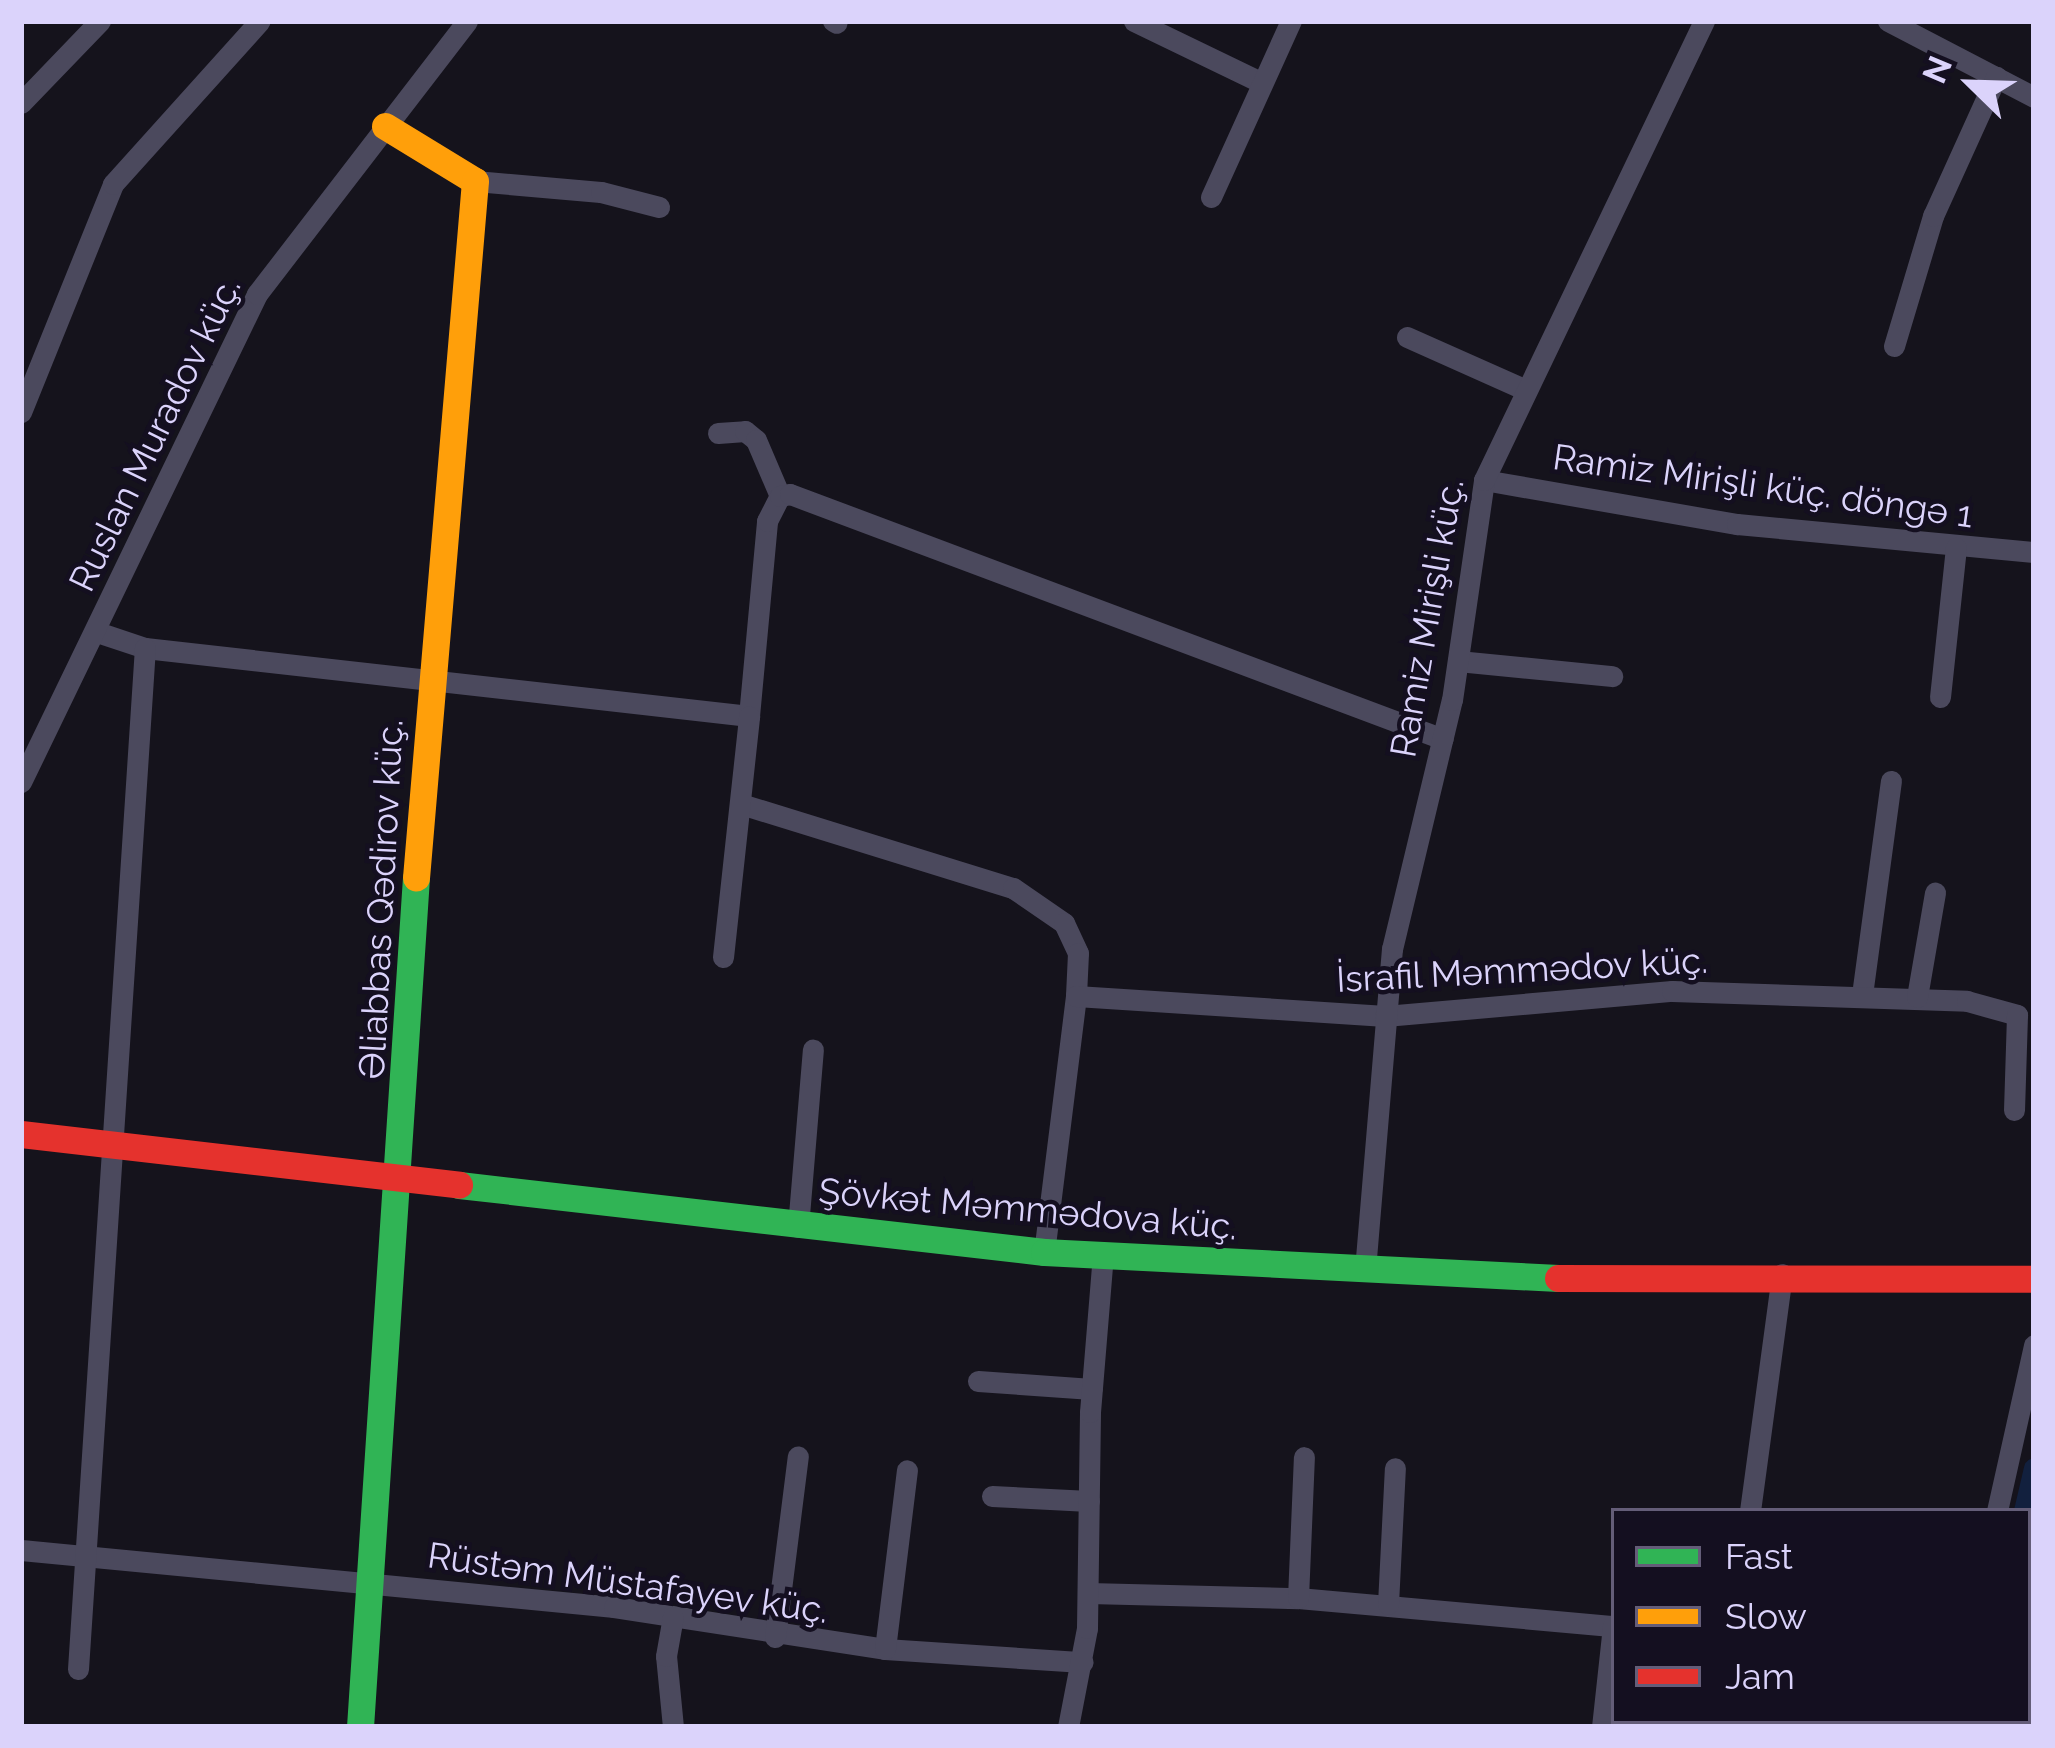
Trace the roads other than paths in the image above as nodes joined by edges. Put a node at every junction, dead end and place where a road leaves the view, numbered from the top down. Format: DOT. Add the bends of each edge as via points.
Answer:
graph roads {
  1 [pos="100,21"];
  2 [pos="467,21"];
  3 [pos="1134,21"];
  4 [pos="1291,21"];
  5 [pos="1704,21"];
  6 [pos="1888,21"];
  7 [pos="254,23"];
  8 [pos="1996,77"];
  9 [pos="1262,83"];
  10 [pos="2034,98"];
  11 [pos="21,103"];
  12 [pos="386,126"];
  13 [pos="475,181"];
  14 [pos="1210,197"];
  15 [pos="659,207"];
  16 [pos="1407,337"];
  17 [pos="1894,346"];
  18 [pos="1524,388"];
  19 [pos="21,412"];
  20 [pos="718,433"];
  21 [pos="1484,480"];
  22 [pos="780,496"];
  23 [pos="1956,548"];
  24 [pos="2034,553"];
  25 [pos="97,632"];
  26 [pos="145,648"];
  27 [pos="1458,661"];
  28 [pos="1612,676"];
  29 [pos="429,681"];
  30 [pos="1940,698"];
  31 [pos="748,716"];
  32 [pos="1443,739"];
  33 [pos="1891,781"];
  34 [pos="21,782"];
  35 [pos="740,804"];
  36 [pos="1935,893"];
  37 [pos="723,957"];
  38 [pos="1862,995"];
  39 [pos="1076,996"];
  40 [pos="1917,998"];
  41 [pos="1385,1016"];
  42 [pos="814,1050"];
  43 [pos="2014,1110"];
  44 [pos="21,1134"];
  45 [pos="115,1144"];
  46 [pos="402,1178"];
  47 [pos="798,1227"];
  48 [pos="1044,1252"];
  49 [pos="1103,1255"];
  50 [pos="1364,1270"];
  51 [pos="1782,1274"];
  52 [pos="2034,1279"];
  53 [pos="2034,1345"];
  54 [pos="977,1382"];
  55 [pos="1092,1390"];
  56 [pos="798,1456"];
  57 [pos="1304,1457"];
  58 [pos="1395,1468"];
  59 [pos="908,1470"];
  60 [pos="992,1496"];
  61 [pos="1089,1502"];
  62 [pos="1750,1508"];
  63 [pos="1998,1508"];
  64 [pos="21,1550"];
  65 [pos="87,1556"];
  66 [pos="369,1583"];
  67 [pos="1088,1593"];
  68 [pos="1298,1598"];
  69 [pos="1388,1604"];
  70 [pos="674,1618"];
  71 [pos="1611,1626"];
  72 [pos="775,1637"];
  73 [pos="1611,1644"];
  74 [pos="885,1649"];
  75 [pos="1083,1662"];
  76 [pos="78,1670"];
  77 [pos="360,1727"];
  78 [pos="673,1727"];
  79 [pos="1068,1727"];
  80 [pos="1602,1727"];
  1 -- 11 [label="street"];
  2 -- 12 [label="street, Ruslan Muradov küç."];
  3 -- 9 [label="street"];
  4 -- 9 [label="street"];
  5 -- 18 [label="street, Ramiz Mirişli küç."];
  6 -- 8 [label="street"];
  7 -- 19 [label="street" via="113,184"];
  8 -- 10 [label="street"];
  8 -- 17 [label="street" via="1933,216"];
  9 -- 14 [label="street"];
  12 -- 13 [label="street"];
  12 -- 25 [label="street, Ruslan Muradov küç." via="289,245 248,311"];
  13 -- 15 [label="street" via="601,192"];
  13 -- 29 [label="street, Əliabbas Qədirov küç."];
  16 -- 18 [label="street"];
  18 -- 21 [label="street, Ramiz Mirişli küç."];
  20 -- 22 [label="street" via="745,431 756,440"];
  21 -- 23 [label="street, Ramiz Mirişli küç. döngə 1" via="1737,524"];
  21 -- 27 [label="street, Ramiz Mirişli küç."];
  22 -- 31 [label="street" via="767,521"];
  22 -- 32 [label="street" via="806,497"];
  23 -- 24 [label="street, Ramiz Mirişli küç. döngə 1"];
  23 -- 30 [label="street"];
  25 -- 26 [label="street"];
  25 -- 34 [label="street, Ruslan Muradov küç."];
  26 -- 29 [label="street"];
  26 -- 45 [label="street"];
  27 -- 28 [label="street"];
  27 -- 32 [label="street, Ramiz Mirişli küç."];
  29 -- 31 [label="street"];
  29 -- 46 [label="street, Əliabbas Qədirov küç."];
  31 -- 35 [label="street"];
  32 -- 41 [label="street, Ramiz Mirişli küç." via="1392,949"];
  33 -- 38 [label="street"];
  35 -- 37 [label="street"];
  35 -- 39 [label="street" via="1039,900 1078,953"];
  36 -- 40 [label="street"];
  38 -- 40 [label="street, İsrafil Məmmədov küç."];
  38 -- 41 [label="street, İsrafil Məmmədov küç." via="1576,995"];
  39 -- 41 [label="street, İsrafil Məmmədov küç."];
  39 -- 48 [label="street"];
  40 -- 43 [label="street, İsrafil Məmmədov küç." via="2017,1015"];
  41 -- 50 [label="street, Ramiz Mirişli küç."];
  42 -- 47 [label="street"];
  44 -- 45 [label="street, Şövkət Məmmədova küç."];
  45 -- 46 [label="street, Şövkət Məmmədova küç."];
  45 -- 65 [label="street"];
  46 -- 47 [label="street, Şövkət Məmmədova küç."];
  46 -- 66 [label="street, Əliabbas Qədirov küç."];
  47 -- 48 [label="street, Şövkət Məmmədova küç."];
  48 -- 49 [label="street, Şövkət Məmmədova küç."];
  49 -- 50 [label="street, Şövkət Məmmədova küç."];
  49 -- 55 [label="street"];
  50 -- 51 [label="street, Şövkət Məmmədova küç." via="1546,1279"];
  51 -- 52 [label="street, Şövkət Məmmədova küç."];
  51 -- 62 [label="street"];
  53 -- 63 [label="street"];
  54 -- 55 [label="street"];
  55 -- 61 [label="street"];
  56 -- 72 [label="street"];
  57 -- 68 [label="street"];
  58 -- 69 [label="street"];
  59 -- 74 [label="street"];
  60 -- 61 [label="street"];
  61 -- 67 [label="street"];
  64 -- 65 [label="street, Rüstəm Müstafayev küç."];
  65 -- 66 [label="street, Rüstəm Müstafayev küç."];
  65 -- 76 [label="street"];
  66 -- 70 [label="street, Rüstəm Müstafayev küç."];
  66 -- 77 [label="street, Əliabbas Qədirov küç."];
  67 -- 68 [label="street"];
  67 -- 75 [label="street"];
  68 -- 69 [label="street"];
  69 -- 71 [label="street"];
  70 -- 72 [label="street, Rüstəm Müstafayev küç."];
  70 -- 78 [label="street" via="666,1656"];
  72 -- 74 [label="street, Rüstəm Müstafayev küç."];
  73 -- 80 [label="street"];
  74 -- 75 [label="street, Rüstəm Müstafayev küç."];
  75 -- 79 [label="street"];
}
